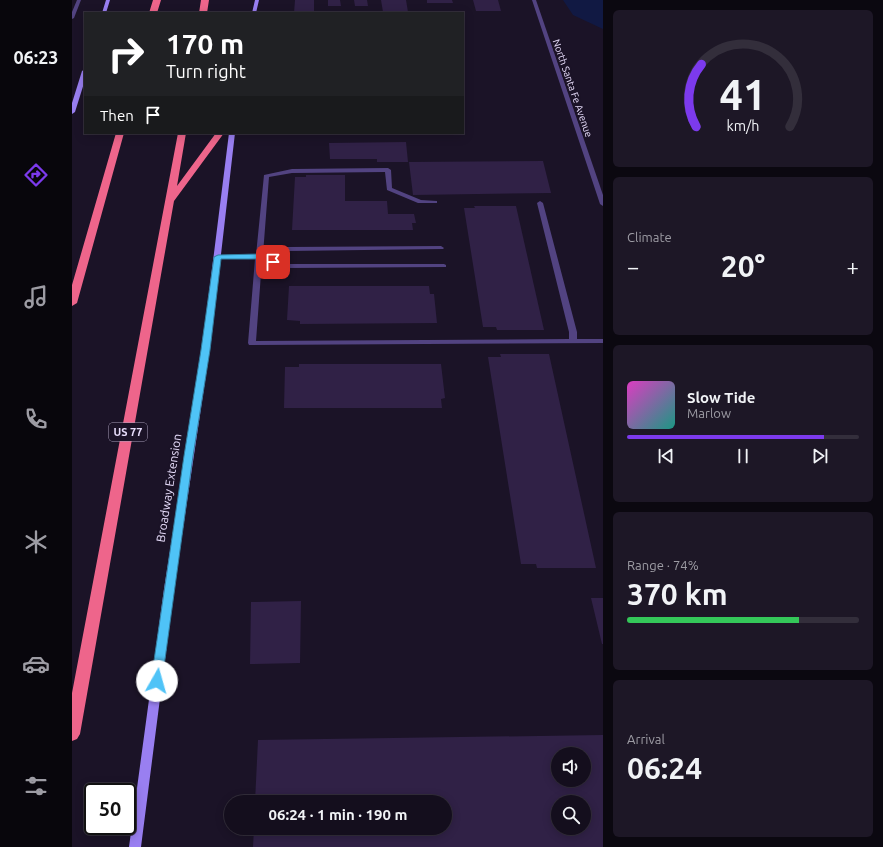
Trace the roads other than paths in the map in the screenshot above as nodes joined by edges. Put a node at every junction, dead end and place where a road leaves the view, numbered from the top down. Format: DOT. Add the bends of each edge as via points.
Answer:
graph roads {
  1 [pos="79,0"];
  2 [pos="108,0"];
  3 [pos="157,0"];
  4 [pos="205,0"];
  5 [pos="257,0"];
  6 [pos="534,0"];
  7 [pos="104,12"];
  8 [pos="153,12"];
  9 [pos="203,12"];
  10 [pos="254,12"];
  11 [pos="72,18"];
  12 [pos="84,74"];
  13 [pos="72,112"];
  14 [pos="120,134"];
  15 [pos="182,134"];
  16 [pos="219,134"];
  17 [pos="232,134"];
  18 [pos="170,202"];
  19 [pos="434,202"];
  20 [pos="540,203"];
  21 [pos="603,204"];
  22 [pos="441,248"];
  23 [pos="218,257"];
  24 [pos="259,257"];
  25 [pos="444,266"];
  26 [pos="72,297"];
  27 [pos="573,341"];
  28 [pos="603,341"];
  29 [pos="72,734"];
  30 [pos="135,847"];
  1 -- 11 [label="street"];
  2 -- 7 [label="main road"];
  3 -- 8 [label="highway"];
  4 -- 9 [label="highway"];
  5 -- 10 [label="main road"];
  6 -- 21 [label="street, North Santa Fe Avenue"];
  12 -- 13 [label="main road"];
  14 -- 26 [label="highway"];
  15 -- 18 [label="highway, US 77"];
  16 -- 18 [label="highway"];
  17 -- 23 [label="main road, Broadway Extension"];
  18 -- 29 [label="highway, US 77"];
  19 -- 24 [label="street" via="420,202 389,189 388,170 292,170 266,176"];
  20 -- 27 [label="street" via="573,332"];
  22 -- 24 [label="street" via="288,249"];
  23 -- 24 [label="street"];
  23 -- 30 [label="main road, Broadway Extension" via="169,589"];
  24 -- 25 [label="street" via="287,266"];
  24 -- 27 [label="street" via="252,343"];
  27 -- 28 [label="street"];
}
